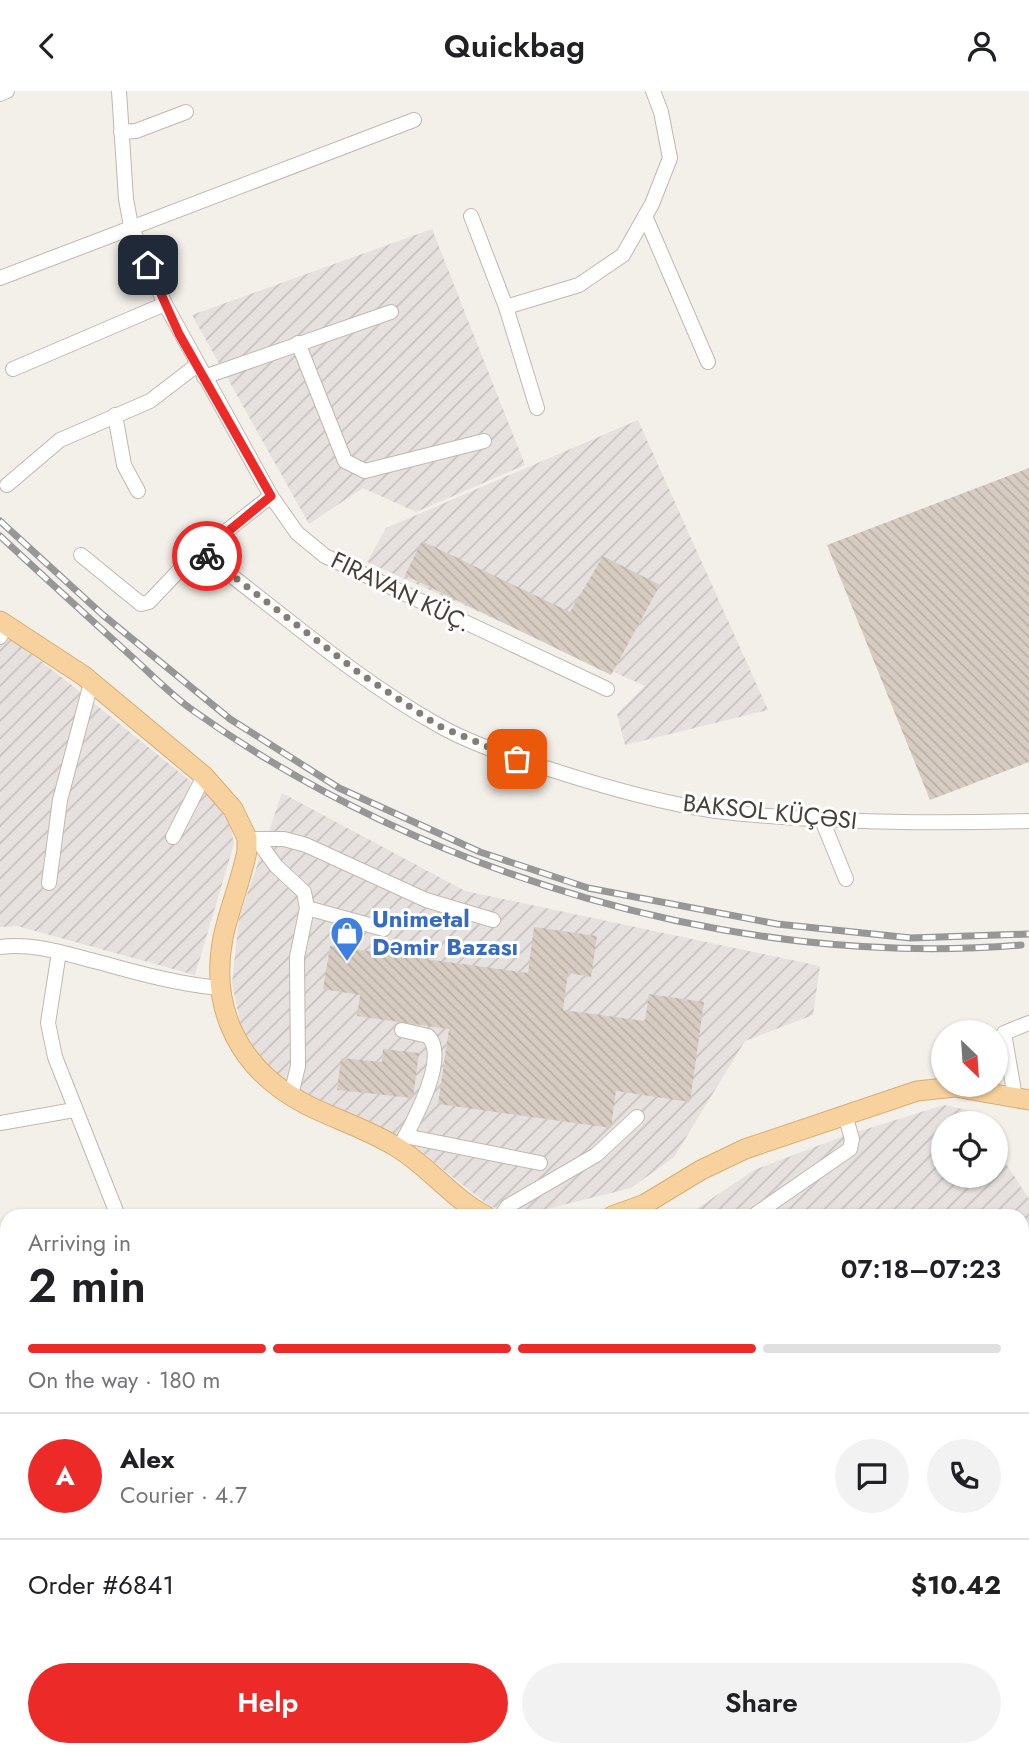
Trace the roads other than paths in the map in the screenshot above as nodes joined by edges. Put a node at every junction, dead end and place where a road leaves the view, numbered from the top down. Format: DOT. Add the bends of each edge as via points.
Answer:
graph roads {
  1 [pos="7,91"];
  2 [pos="119,91"];
  3 [pos="653,91"];
  4 [pos="0,94"];
  5 [pos="186,112"];
  6 [pos="414,120"];
  7 [pos="121,132"];
  8 [pos="471,216"];
  9 [pos="645,216"];
  10 [pos="131,226"];
  11 [pos="0,278"];
  12 [pos="165,305"];
  13 [pos="506,307"];
  14 [pos="391,311"];
  15 [pos="298,343"];
  16 [pos="708,362"];
  17 [pos="13,369"];
  18 [pos="200,371"];
  19 [pos="537,408"];
  20 [pos="115,415"];
  21 [pos="484,441"];
  22 [pos="7,485"];
  23 [pos="138,491"];
  24 [pos="271,496"];
  25 [pos="202,553"];
  26 [pos="81,555"];
  27 [pos="2,627"];
  28 [pos="91,683"];
  29 [pos="607,689"];
  30 [pos="204,776"];
  31 [pos="822,820"];
  32 [pos="1029,821"];
  33 [pos="173,837"];
  34 [pos="253,840"];
  35 [pos="846,879"];
  36 [pos="50,883"];
  37 [pos="307,908"];
  38 [pos="493,920"];
  39 [pos="384,929"];
  40 [pos="0,947"];
  41 [pos="59,952"];
  42 [pos="219,988"];
  43 [pos="1029,1023"];
  44 [pos="402,1030"];
  45 [pos="291,1095"];
  46 [pos="1022,1099"];
  47 [pos="74,1110"];
  48 [pos="845,1115"];
  49 [pos="637,1117"];
  50 [pos="0,1123"];
  51 [pos="402,1142"];
  52 [pos="540,1163"];
  53 [pos="115,1209"];
  54 [pos="471,1209"];
  55 [pos="508,1209"];
  56 [pos="633,1209"];
  57 [pos="760,1209"];
  1 -- 4 [label="street"];
  2 -- 7 [label="street, FIRAVAN KÜÇ."];
  3 -- 9 [label="street" via="670,158"];
  5 -- 7 [label="street"];
  6 -- 10 [label="street"];
  7 -- 10 [label="street, FIRAVAN KÜÇ."];
  8 -- 13 [label="street"];
  9 -- 13 [label="street" via="623,255 579,285"];
  9 -- 16 [label="street"];
  10 -- 11 [label="street"];
  10 -- 12 [label="street, FIRAVAN KÜÇ."];
  12 -- 17 [label="street"];
  12 -- 18 [label="street, FIRAVAN KÜÇ."];
  13 -- 19 [label="street"];
  14 -- 15 [label="street"];
  15 -- 18 [label="street"];
  15 -- 21 [label="street" via="345,461 365,471"];
  18 -- 20 [label="street"];
  18 -- 24 [label="street, FIRAVAN KÜÇ."];
  20 -- 22 [label="street" via="60,440"];
  20 -- 23 [label="street" via="124,465"];
  24 -- 25 [label="street"];
  24 -- 29 [label="street, FIRAVAN KÜÇ." via="297,533 325,556"];
  25 -- 26 [label="street" via="187,562 149,602 141,604"];
  25 -- 31 [label="street, BAKSOL KÜÇƏSI" via="358,672 439,726 517,759 605,787 715,810"];
  27 -- 28 [label="main road"];
  28 -- 30 [label="main road"];
  28 -- 36 [label="street" via="60,800"];
  30 -- 33 [label="street"];
  30 -- 34 [label="main road"];
  31 -- 32 [label="street, BAKSOL KÜÇƏSI" via="917,824"];
  31 -- 35 [label="street"];
  34 -- 37 [label="street" via="304,892"];
  34 -- 38 [label="street" via="284,839 306,845 426,900"];
  34 -- 42 [label="main road" via="223,936"];
  37 -- 39 [label="street"];
  37 -- 45 [label="street" via="297,957 298,1066"];
  40 -- 41 [label="street" via="18,944"];
  41 -- 42 [label="street" via="173,982"];
  41 -- 47 [label="street" via="48,1023 54,1057"];
  42 -- 45 [label="main road" via="226,1019 243,1050"];
  43 -- 46 [label="street" via="1003,1033"];
  44 -- 51 [label="street" via="428,1036 435,1056 417,1119"];
  45 -- 51 [label="main road"];
  46 -- 48 [label="main road" via="979,1089 938,1088"];
  47 -- 50 [label="street"];
  47 -- 53 [label="street"];
  48 -- 56 [label="main road" via="722,1159"];
  48 -- 57 [label="street" via="850,1149"];
  49 -- 55 [label="street" via="596,1155"];
  51 -- 52 [label="street"];
  51 -- 54 [label="main road"];
}
